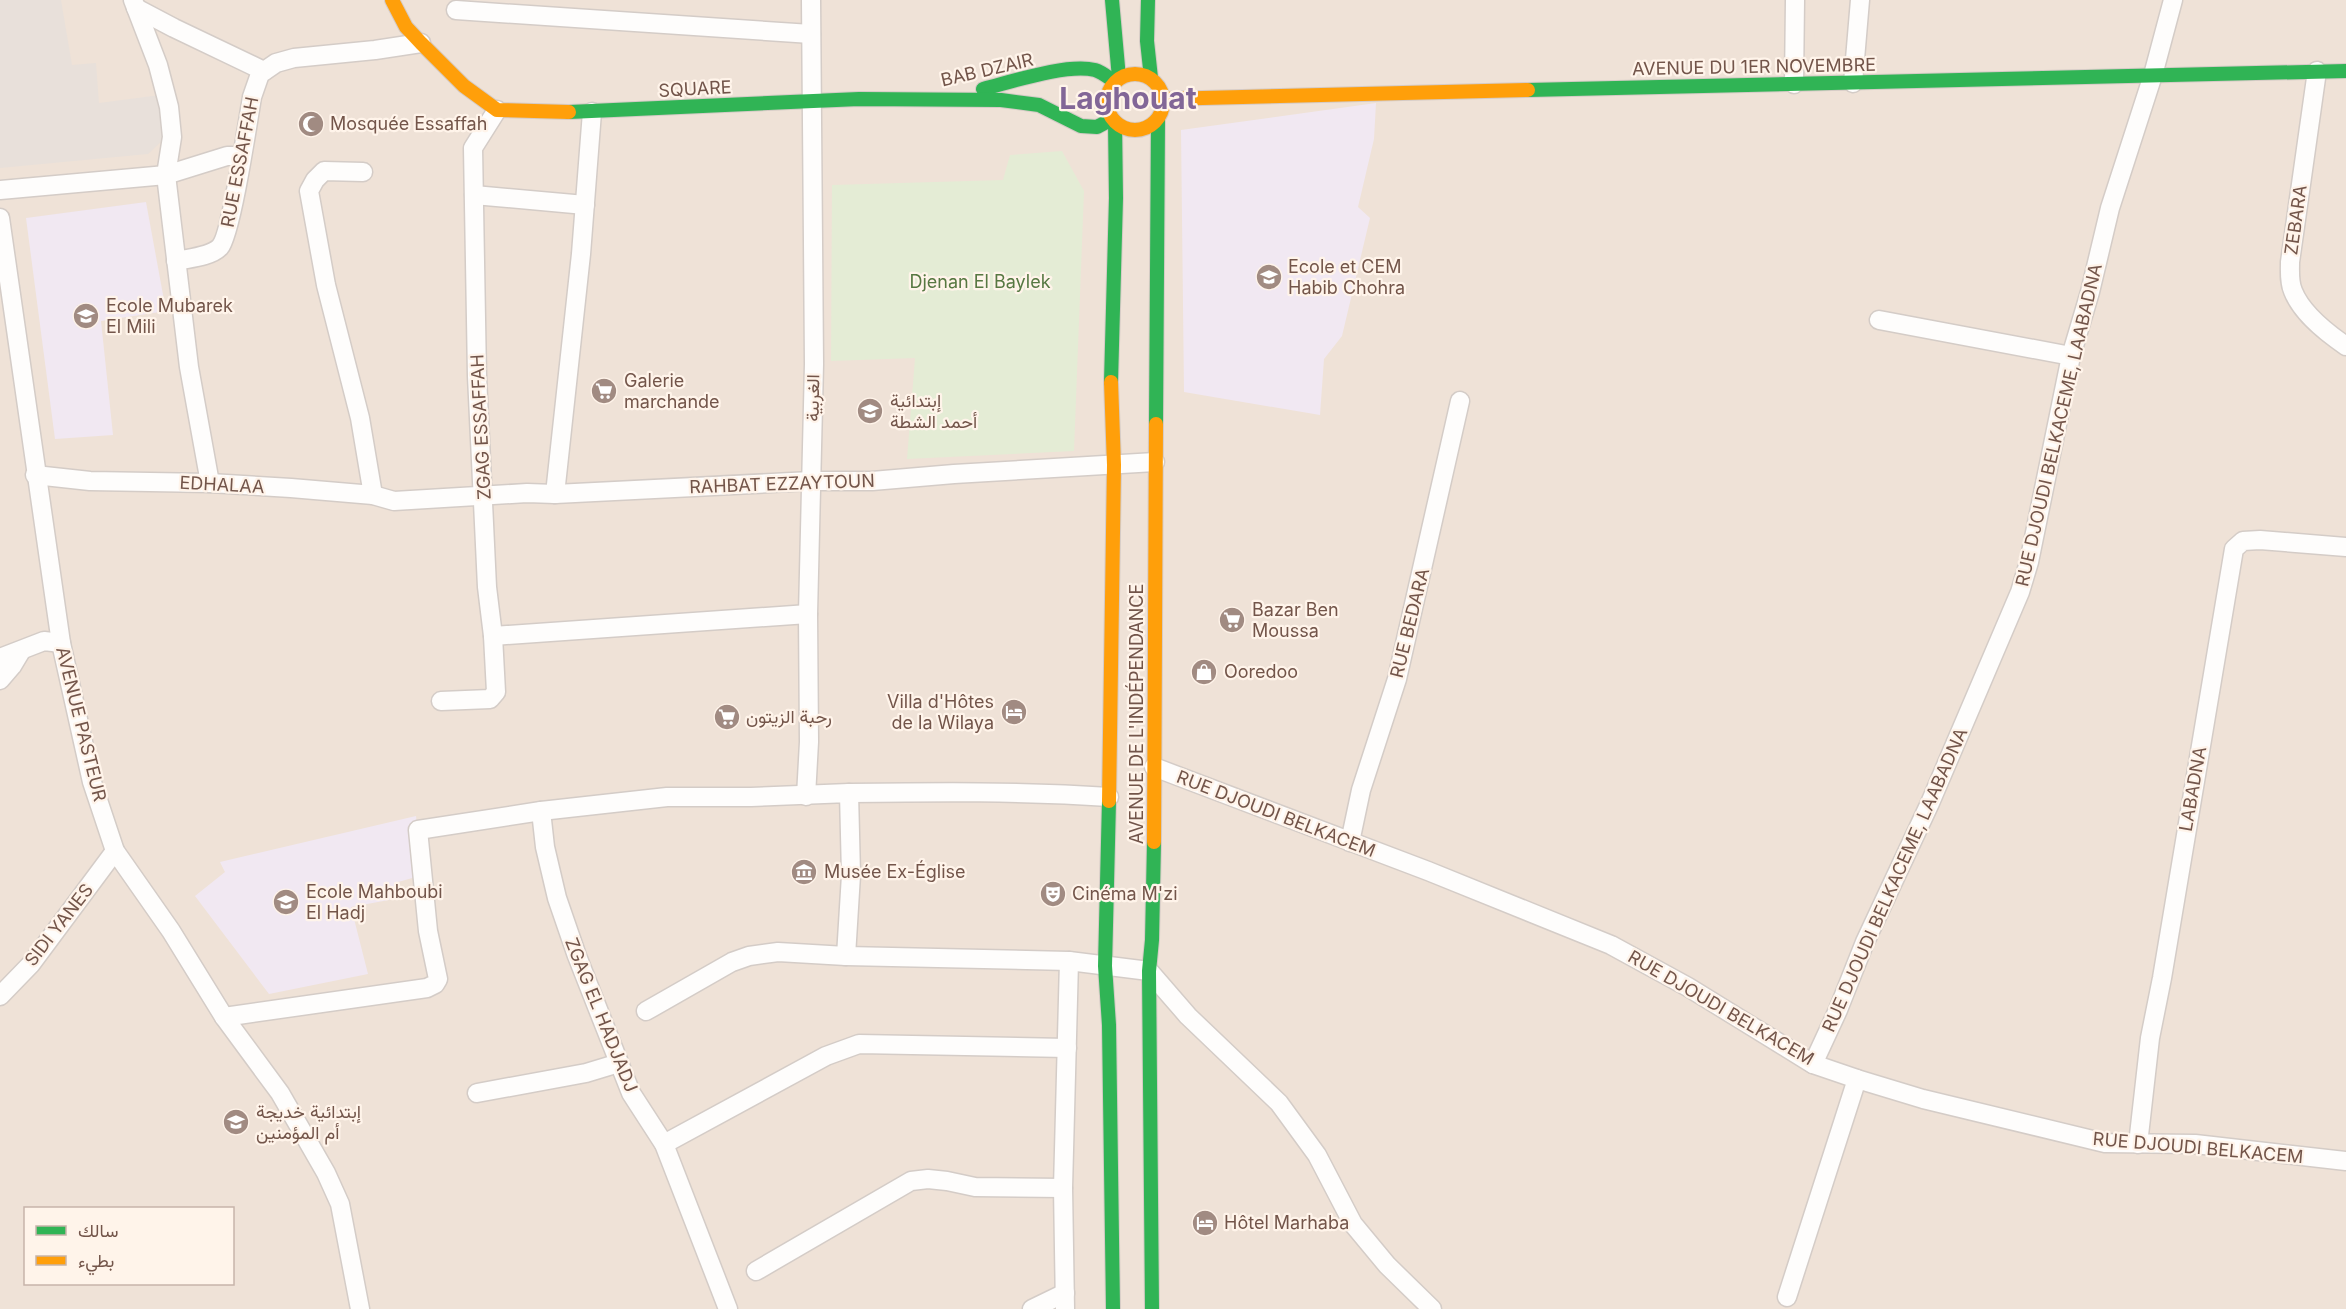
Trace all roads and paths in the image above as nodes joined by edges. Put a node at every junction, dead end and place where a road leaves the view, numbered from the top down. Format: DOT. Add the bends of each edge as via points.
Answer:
graph roads {
  1 [pos="392,0"];
  2 [pos="812,0"];
  3 [pos="1112,0"];
  4 [pos="1148,0"];
  5 [pos="1795,0"];
  6 [pos="1860,0"];
  7 [pos="2173,0"];
  8 [pos="135,4"];
  9 [pos="456,10"];
  10 [pos="811,34"];
  11 [pos="421,43"];
  12 [pos="264,71"];
  13 [pos="2317,71"];
  14 [pos="2346,71"];
  15 [pos="2153,75"];
  16 [pos="1151,78"];
  17 [pos="1117,80"];
  18 [pos="1853,83"];
  19 [pos="1794,84"];
  20 [pos="1163,99"];
  21 [pos="936,100"];
  22 [pos="813,102"];
  23 [pos="496,110"];
  24 [pos="592,112"];
  25 [pos="1158,119"];
  26 [pos="1114,121"];
  27 [pos="241,156"];
  28 [pos="363,172"];
  29 [pos="166,175"];
  30 [pos="0,190"];
  31 [pos="474,195"];
  32 [pos="585,205"];
  33 [pos="0,218"];
  34 [pos="176,261"];
  35 [pos="1879,320"];
  36 [pos="2346,346"];
  37 [pos="2071,356"];
  38 [pos="1460,401"];
  39 [pos="1155,462"];
  40 [pos="1114,465"];
  41 [pos="35,475"];
  42 [pos="811,481"];
  43 [pos="210,483"];
  44 [pos="555,494"];
  45 [pos="373,495"];
  46 [pos="484,495"];
  47 [pos="408,500"];
  48 [pos="2346,547"];
  49 [pos="808,614"];
  50 [pos="494,636"];
  51 [pos="61,643"];
  52 [pos="21,651"];
  53 [pos="0,658"];
  54 [pos="0,680"];
  55 [pos="441,701"];
  56 [pos="1154,767"];
  57 [pos="849,793"];
  58 [pos="806,796"];
  59 [pos="1109,797"];
  60 [pos="541,811"];
  61 [pos="1350,842"];
  62 [pos="115,851"];
  63 [pos="846,956"];
  64 [pos="1069,961"];
  65 [pos="1105,966"];
  66 [pos="1149,971"];
  67 [pos="0,996"];
  68 [pos="645,1011"];
  69 [pos="224,1017"];
  70 [pos="1067,1048"];
  71 [pos="619,1063"];
  72 [pos="1813,1064"];
  73 [pos="1857,1079"];
  74 [pos="477,1093"];
  75 [pos="664,1144"];
  76 [pos="2138,1144"];
  77 [pos="2346,1161"];
  78 [pos="1064,1188"];
  79 [pos="756,1271"];
  80 [pos="1787,1297"];
  81 [pos="1065,1301"];
  82 [pos="360,1309"];
  83 [pos="728,1309"];
  84 [pos="1032,1309"];
  85 [pos="1113,1309"];
  86 [pos="1152,1309"];
  87 [pos="1432,1309"];
  1 -- 11 [label="main road" via="406,27"];
  2 -- 10 [label="street, الغربية"];
  3 -- 17 [label="main road"];
  4 -- 16 [label="main road"];
  5 -- 19 [label="street"];
  6 -- 18 [label="street"];
  7 -- 15 [label="street, RUE DJOUDI BELKACEME, LAABADNA"];
  8 -- 12 [label="street" via="174,28"];
  8 -- 29 [label="street" via="169,107 172,137"];
  9 -- 10 [label="street"];
  10 -- 22 [label="street, الغربية"];
  11 -- 12 [label="street" via="294,58"];
  11 -- 23 [label="main road" via="464,86"];
  12 -- 27 [label="street, RUE ESSAFFAH" via="252,97"];
  13 -- 14 [label="main road, AVENUE DU 1ER NOVEMBRE"];
  13 -- 15 [label="main road, AVENUE DU 1ER NOVEMBRE"];
  13 -- 36 [label="street, ZEBARA" via="2290,280 2301,305 2325,331"];
  15 -- 18 [label="main road, AVENUE DU 1ER NOVEMBRE"];
  15 -- 37 [label="street, RUE DJOUDI BELKACEME, LAABADNA" via="2110,208"];
  16 -- 17 [label="main road, BAB DZAIR" via="1136,73"];
  16 -- 20 [label="main road"];
  17 -- 21 [label="main road, BAB DZAIR" via="1094,70 1066,71"];
  17 -- 26 [label="main road" via="1110,88 1107,104"];
  18 -- 19 [label="main road, AVENUE DU 1ER NOVEMBRE"];
  19 -- 20 [label="main road, AVENUE DU 1ER NOVEMBRE"];
  20 -- 25 [label="main road"];
  21 -- 22 [label="main road, SQUARE"];
  21 -- 26 [label="main road, BAB DZAIR" via="1015,100 1055,112 1081,126 1096,127"];
  22 -- 24 [label="main road, SQUARE"];
  22 -- 42 [label="street, الغربية"];
  23 -- 24 [label="main road, SQUARE"];
  23 -- 31 [label="street, ZGAG ESSAFFAH" via="473,148"];
  24 -- 32 [label="street"];
  25 -- 26 [label="main road, BAB DZAIR" via="1150,126 1132,130"];
  25 -- 39 [label="main road, AVENUE DE L'INDÉPENDANCE"];
  26 -- 40 [label="main road, AVENUE DE L'INDÉPENDANCE" via="1116,210 1110,405"];
  27 -- 29 [label="street" via="227,156"];
  27 -- 34 [label="street, RUE ESSAFFAH" via="224,242 210,253"];
  28 -- 45 [label="street" via="324,171 309,191 326,285 360,418"];
  29 -- 30 [label="street"];
  29 -- 34 [label="street"];
  31 -- 32 [label="street"];
  31 -- 46 [label="street, ZGAG ESSAFFAH" via="477,376"];
  32 -- 44 [label="street"];
  33 -- 41 [label="street, AVENUE PASTEUR"];
  34 -- 43 [label="street" via="189,367"];
  35 -- 37 [label="street"];
  37 -- 72 [label="street, RUE DJOUDI BELKACEME, LAABADNA" via="2030,562 2020,592"];
  38 -- 61 [label="street, RUE BEDARA" via="1397,679 1361,790"];
  39 -- 40 [label="street, RAHBAT EZZAYTOUN"];
  39 -- 56 [label="main road, AVENUE DE L'INDÉPENDANCE"];
  40 -- 42 [label="street, RAHBAT EZZAYTOUN" via="872,481"];
  40 -- 59 [label="main road, AVENUE DE L'INDÉPENDANCE"];
  41 -- 43 [label="street, EDHALAA" via="90,481"];
  41 -- 51 [label="street, AVENUE PASTEUR"];
  42 -- 44 [label="street, RAHBAT EZZAYTOUN"];
  42 -- 49 [label="street, الغربية"];
  43 -- 45 [label="street, EDHALAA"];
  44 -- 46 [label="street, RAHBAT EZZAYTOUN"];
  45 -- 47 [label="street, EDHALAA"];
  46 -- 47 [label="street, RAHBAT EZZAYTOUN"];
  46 -- 50 [label="street, ZGAG ESSAFFAH" via="487,587"];
  48 -- 76 [label="street, LABADNA" via="2260,540 2242,541 2234,549 2150,1038"];
  49 -- 50 [label="street"];
  49 -- 58 [label="street, الغربية"];
  50 -- 55 [label="street, ZGAG ESSAFFAH" via="496,692 490,699"];
  51 -- 52 [label="street" via="44,641"];
  51 -- 62 [label="street, AVENUE PASTEUR" via="92,782"];
  52 -- 53 [label="street"];
  52 -- 54 [label="street"];
  56 -- 61 [label="street, RUE DJOUDI BELKACEM"];
  56 -- 66 [label="main road, AVENUE DE L'INDÉPENDANCE"];
  57 -- 58 [label="street"];
  57 -- 59 [label="street" via="963,791"];
  57 -- 63 [label="street" via="851,875"];
  58 -- 60 [label="street" via="667,797"];
  59 -- 65 [label="main road, AVENUE DE L'INDÉPENDANCE"];
  60 -- 69 [label="street" via="418,830 428,931 438,979 435,984"];
  60 -- 71 [label="street, ZGAG EL HADJADJ" via="557,898"];
  61 -- 72 [label="street, RUE DJOUDI BELKACEM" via="1611,945"];
  62 -- 67 [label="street, SIDI YANES" via="30,964"];
  62 -- 69 [label="street, AVENUE PASTEUR"];
  63 -- 64 [label="street"];
  63 -- 68 [label="street" via="778,952 749,956"];
  64 -- 65 [label="street"];
  64 -- 70 [label="street"];
  65 -- 66 [label="street"];
  65 -- 85 [label="main road, AVENUE DE L'INDÉPENDANCE"];
  66 -- 86 [label="main road, AVENUE DE L'INDÉPENDANCE"];
  66 -- 87 [label="street" via="1188,1016 1279,1103 1317,1155 1353,1224 1387,1265"];
  69 -- 82 [label="street, AVENUE PASTEUR" via="280,1094 326,1173 340,1204"];
  70 -- 75 [label="street" via="859,1044 826,1056"];
  70 -- 78 [label="street"];
  71 -- 74 [label="street"];
  71 -- 75 [label="street, ZGAG EL HADJADJ" via="631,1093"];
  72 -- 73 [label="street, RUE DJOUDI BELKACEM"];
  73 -- 76 [label="street, RUE DJOUDI BELKACEM" via="2106,1143"];
  73 -- 80 [label="street"];
  75 -- 83 [label="street, ZGAG EL HADJADJ"];
  76 -- 77 [label="street, RUE DJOUDI BELKACEM" via="2195,1144"];
  78 -- 79 [label="street" via="975,1187 928,1179 910,1181"];
  78 -- 81 [label="street"];
  81 -- 84 [label="street"];
}
